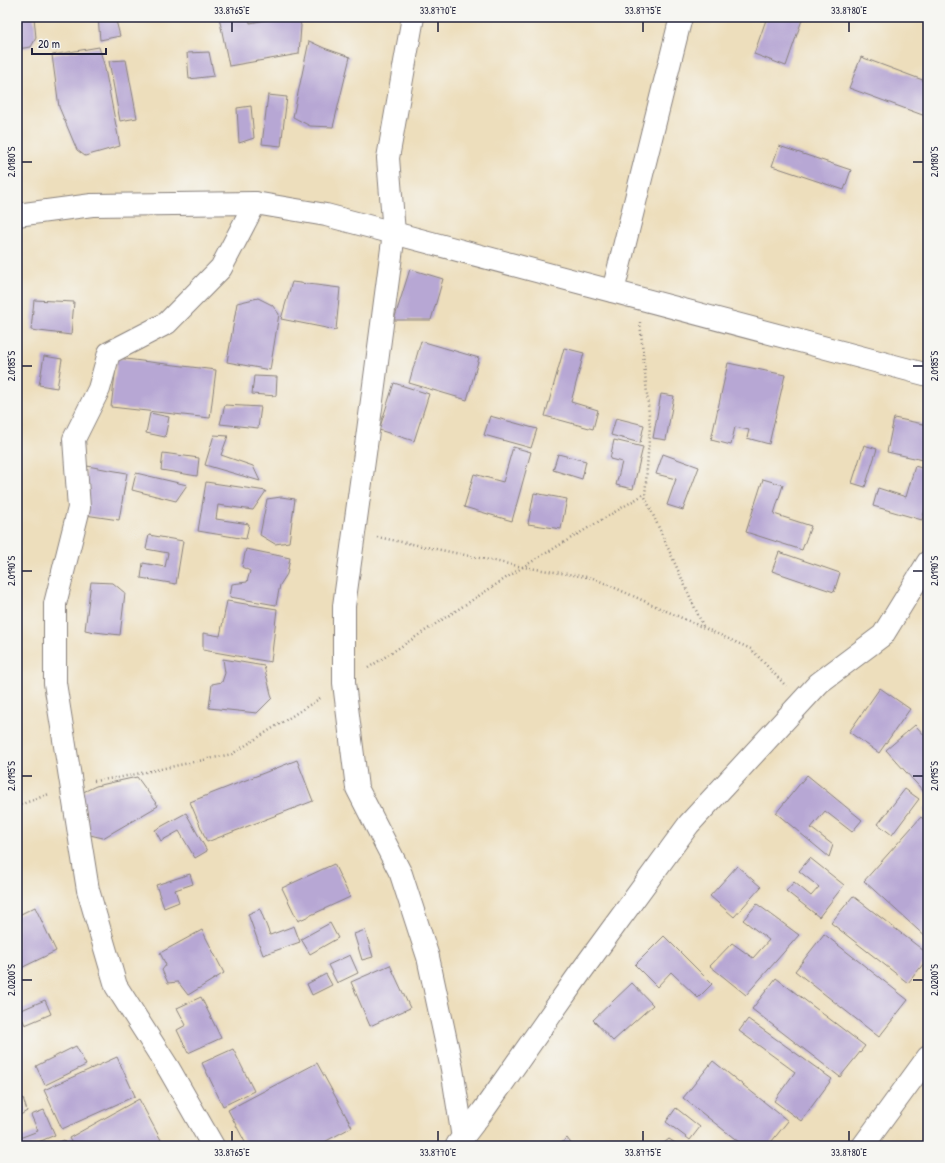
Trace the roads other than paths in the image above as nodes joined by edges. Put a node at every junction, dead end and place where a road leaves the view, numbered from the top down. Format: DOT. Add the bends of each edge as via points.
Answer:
graph roads {
  1 [pos="413,17"];
  2 [pos="681,17"];
  3 [pos="255,204"];
  4 [pos="17,215"];
  5 [pos="394,233"];
  6 [pos="613,291"];
  7 [pos="928,375"];
  8 [pos="928,562"];
  9 [pos="928,1057"];
  10 [pos="459,1142"];
  11 [pos="213,1146"];
  12 [pos="863,1146"];
  1 -- 5 [label="street" via="388,158"];
  2 -- 6 [label="street"];
  3 -- 4 [label="street" via="92,205"];
  3 -- 5 [label="street" via="326,215"];
  3 -- 11 [label="street" via="220,268 167,323 108,353 99,389 74,439 79,508 55,604 55,683 88,890 116,986 170,1069"];
  5 -- 6 [label="street"];
  5 -- 10 [label="street" via="344,606 344,683 357,788 401,874 428,958 452,1069"];
  6 -- 7 [label="street"];
  8 -- 10 [label="street" via="883,635 819,683 689,824"];
  9 -- 12 [label="street"];
}
